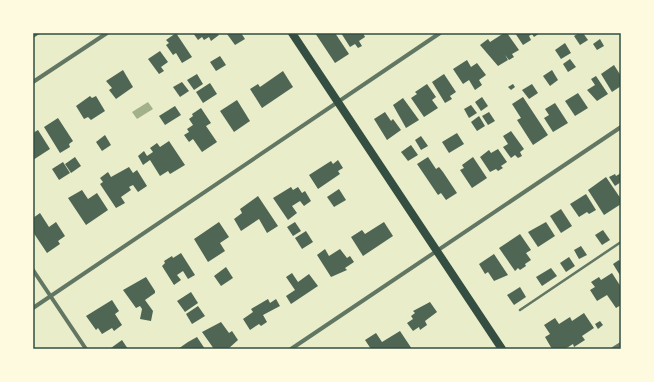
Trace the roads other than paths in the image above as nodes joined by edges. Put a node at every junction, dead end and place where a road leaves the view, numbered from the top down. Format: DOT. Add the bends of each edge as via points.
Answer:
graph roads {
  1 [pos="107,33"];
  2 [pos="292,33"];
  3 [pos="440,33"];
  4 [pos="33,82"];
  5 [pos="338,102"];
  6 [pos="621,127"];
  7 [pos="621,242"];
  8 [pos="437,251"];
  9 [pos="33,270"];
  10 [pos="50,296"];
  11 [pos="33,308"];
  12 [pos="520,310"];
  13 [pos="621,344"];
  14 [pos="86,349"];
  15 [pos="291,349"];
  16 [pos="502,349"];
  17 [pos="613,349"];
  1 -- 4 [label="street"];
  2 -- 5 [label="main road"];
  3 -- 5 [label="street"];
  5 -- 8 [label="main road"];
  5 -- 10 [label="street"];
  6 -- 8 [label="street"];
  7 -- 12 [label="lane"];
  8 -- 15 [label="street"];
  8 -- 16 [label="main road"];
  9 -- 10 [label="street"];
  10 -- 11 [label="street"];
  10 -- 14 [label="street"];
  13 -- 17 [label="street"];
}
